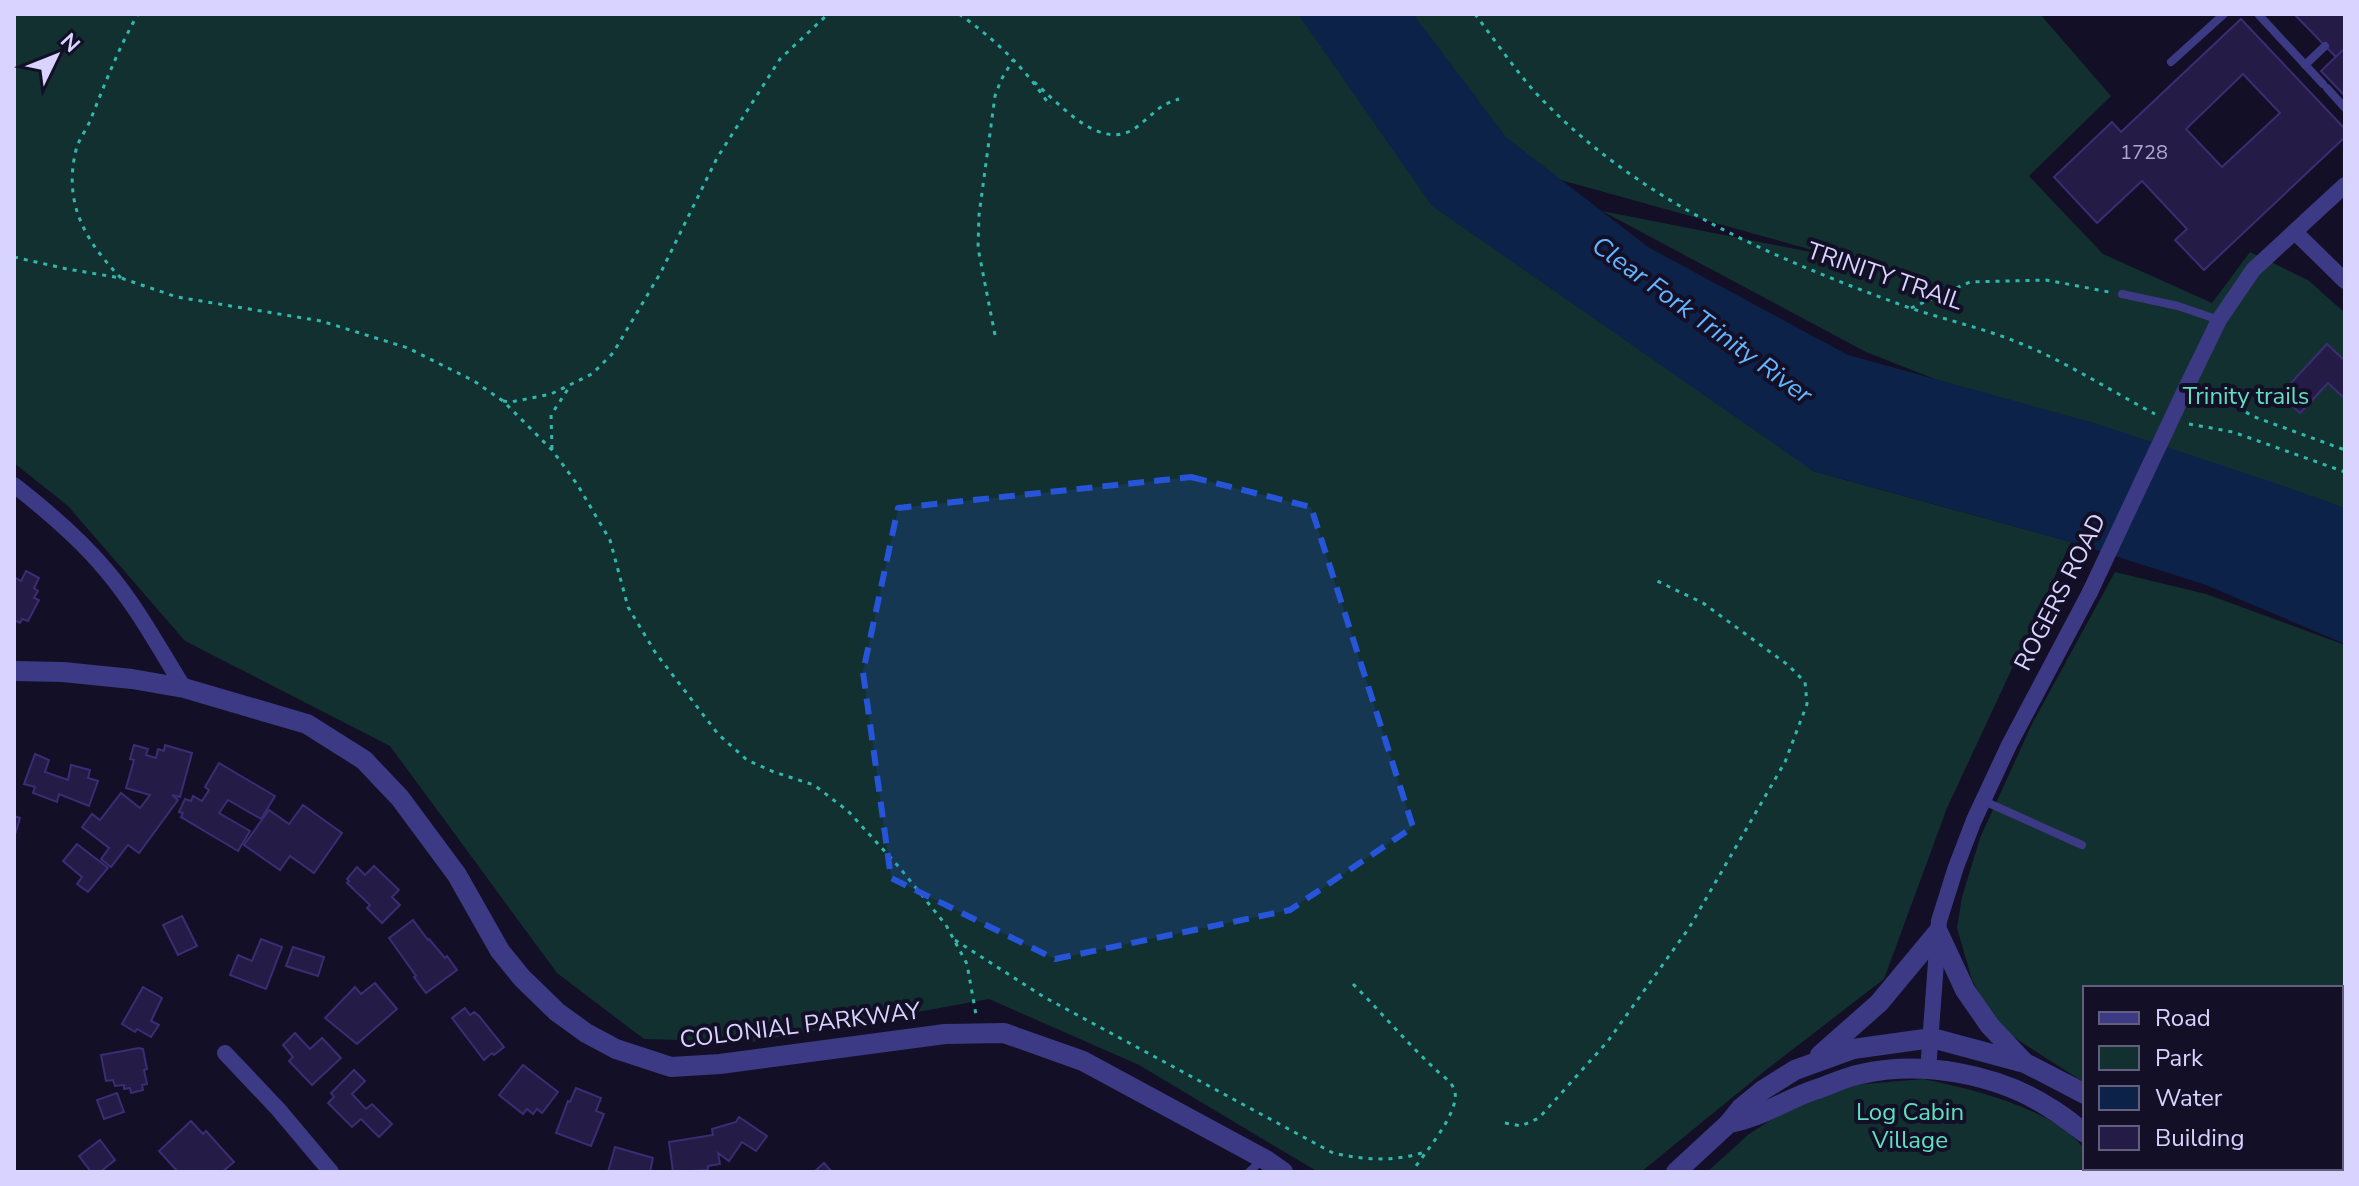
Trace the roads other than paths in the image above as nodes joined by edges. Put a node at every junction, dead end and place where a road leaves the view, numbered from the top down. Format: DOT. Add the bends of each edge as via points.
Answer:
graph roads {
  1 [pos="2224,14"];
  2 [pos="2258,14"];
  3 [pos="2325,46"];
  4 [pos="2171,62"];
  5 [pos="2305,65"];
  6 [pos="2345,108"];
  7 [pos="2345,185"];
  8 [pos="2295,232"];
  9 [pos="2345,281"];
  10 [pos="2122,294"];
  11 [pos="2219,320"];
  12 [pos="14,485"];
  13 [pos="14,671"];
  14 [pos="184,688"];
  15 [pos="1983,800"];
  16 [pos="2082,845"];
  17 [pos="1938,932"];
  18 [pos="1932,1038"];
  19 [pos="225,1053"];
  20 [pos="2025,1063"];
  21 [pos="1807,1065"];
  22 [pos="1928,1071"];
  23 [pos="2083,1093"];
  24 [pos="1729,1123"];
  25 [pos="2083,1132"];
  26 [pos="1256,1165"];
  27 [pos="331,1172"];
  28 [pos="1283,1172"];
  29 [pos="1676,1172"];
  1 -- 4 [label="lane"];
  2 -- 5 [label="lane"];
  3 -- 5 [label="lane"];
  5 -- 6 [label="lane"];
  7 -- 8 [label="street, ROGERS ROAD"];
  8 -- 9 [label="street"];
  8 -- 11 [label="street, ROGERS ROAD" via="2253,270"];
  10 -- 11 [label="lane"];
  11 -- 15 [label="street, ROGERS ROAD, bridge" via="2090,592"];
  12 -- 14 [label="street" via="105,568"];
  13 -- 14 [label="street, COLONIAL PARKWAY"];
  14 -- 26 [label="street, COLONIAL PARKWAY" via="307,724 364,760 400,798 457,875 500,951 522,978 557,1012 616,1049 671,1067 945,1034 1004,1033 1083,1061"];
  15 -- 16 [label="lane"];
  15 -- 17 [label="street, ROGERS ROAD"];
  17 -- 18 [label="street, ROGERS ROAD"];
  17 -- 20 [label="street" via="1965,990"];
  17 -- 21 [label="street" via="1879,1003"];
  18 -- 20 [label="street"];
  18 -- 21 [label="street" via="1853,1049"];
  18 -- 22 [label="street, ROGERS ROAD"];
  19 -- 27 [label="street"];
  20 -- 23 [label="street"];
  21 -- 24 [label="street" via="1763,1090"];
  22 -- 24 [label="street" via="1860,1074 1752,1119"];
  22 -- 25 [label="street" via="2004,1085 2049,1106"];
  24 -- 29 [label="street"];
  26 -- 28 [label="street, COLONIAL PARKWAY"];
}
